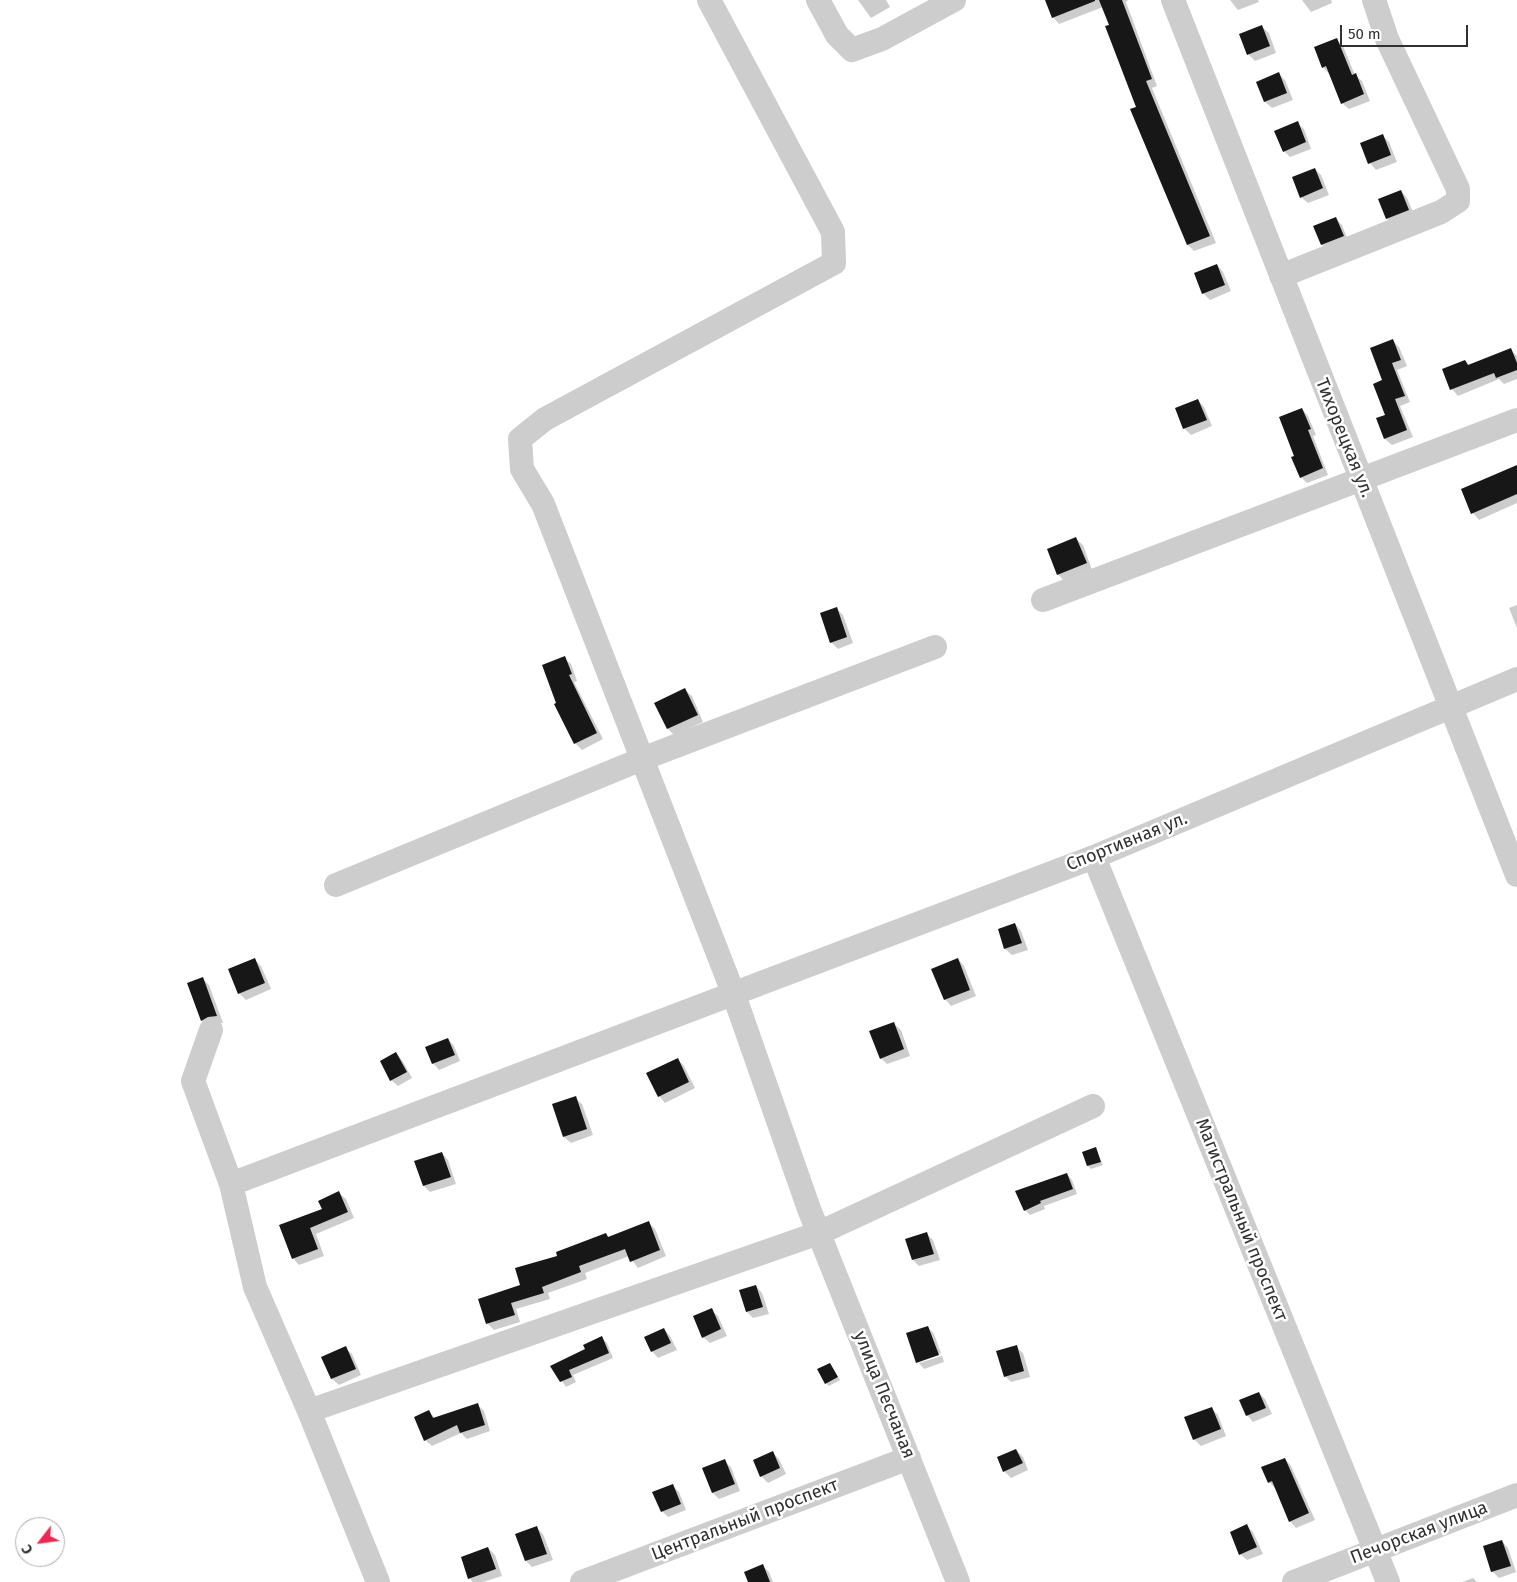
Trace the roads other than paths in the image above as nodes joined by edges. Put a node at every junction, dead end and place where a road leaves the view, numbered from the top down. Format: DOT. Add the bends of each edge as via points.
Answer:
graph roads {
  1 [pos="709,0"];
  2 [pos="818,0"];
  3 [pos="954,0"];
  4 [pos="1173,0"];
  5 [pos="1374,0"];
  6 [pos="1281,276"];
  7 [pos="1517,420"];
  8 [pos="1361,479"];
  9 [pos="1043,600"];
  10 [pos="936,648"];
  11 [pos="1517,679"];
  12 [pos="1450,707"];
  13 [pos="642,759"];
  14 [pos="1094,857"];
  15 [pos="1517,875"];
  16 [pos="336,886"];
  17 [pos="734,995"];
  18 [pos="212,1030"];
  19 [pos="1093,1106"];
  20 [pos="231,1184"];
  21 [pos="819,1233"];
  22 [pos="309,1410"];
  23 [pos="909,1458"];
  24 [pos="1517,1496"];
  25 [pos="1376,1550"];
  26 [pos="378,1582"];
  27 [pos="582,1582"];
  28 [pos="958,1582"];
  29 [pos="1294,1582"];
  30 [pos="1388,1582"];
  1 -- 13 [label="street, улица Песчаная" via="833,232 834,263 545,419 520,439 522,469 542,504"];
  2 -- 3 [label="street" via="837,35 852,50 882,39"];
  4 -- 6 [label="street, Тихорецкая ул."];
  5 -- 6 [label="street" via="1387,39 1458,189 1458,202 1441,212"];
  6 -- 8 [label="street, Тихорецкая ул."];
  7 -- 8 [label="street"];
  8 -- 9 [label="street"];
  8 -- 12 [label="street, Тихорецкая ул."];
  10 -- 13 [label="street"];
  11 -- 12 [label="street, Спортивная ул."];
  12 -- 14 [label="street, Спортивная ул."];
  12 -- 15 [label="street, Тихорецкая ул."];
  13 -- 16 [label="street"];
  13 -- 17 [label="street, улица Песчаная"];
  14 -- 17 [label="street, Спортивная ул."];
  14 -- 25 [label="street, Магистральный проспект"];
  17 -- 20 [label="street, Спортивная ул."];
  17 -- 21 [label="street, улица Песчаная"];
  18 -- 20 [label="street" via="193,1081"];
  19 -- 21 [label="street"];
  20 -- 22 [label="street" via="255,1287"];
  21 -- 22 [label="street"];
  21 -- 23 [label="street, улица Песчаная"];
  22 -- 26 [label="street"];
  23 -- 27 [label="street, Центральный проспект"];
  23 -- 28 [label="street, улица Песчаная"];
  24 -- 25 [label="street, Печорская улица"];
  25 -- 29 [label="street, Печорская улица"];
  25 -- 30 [label="street, Магистральный проспект"];
}
